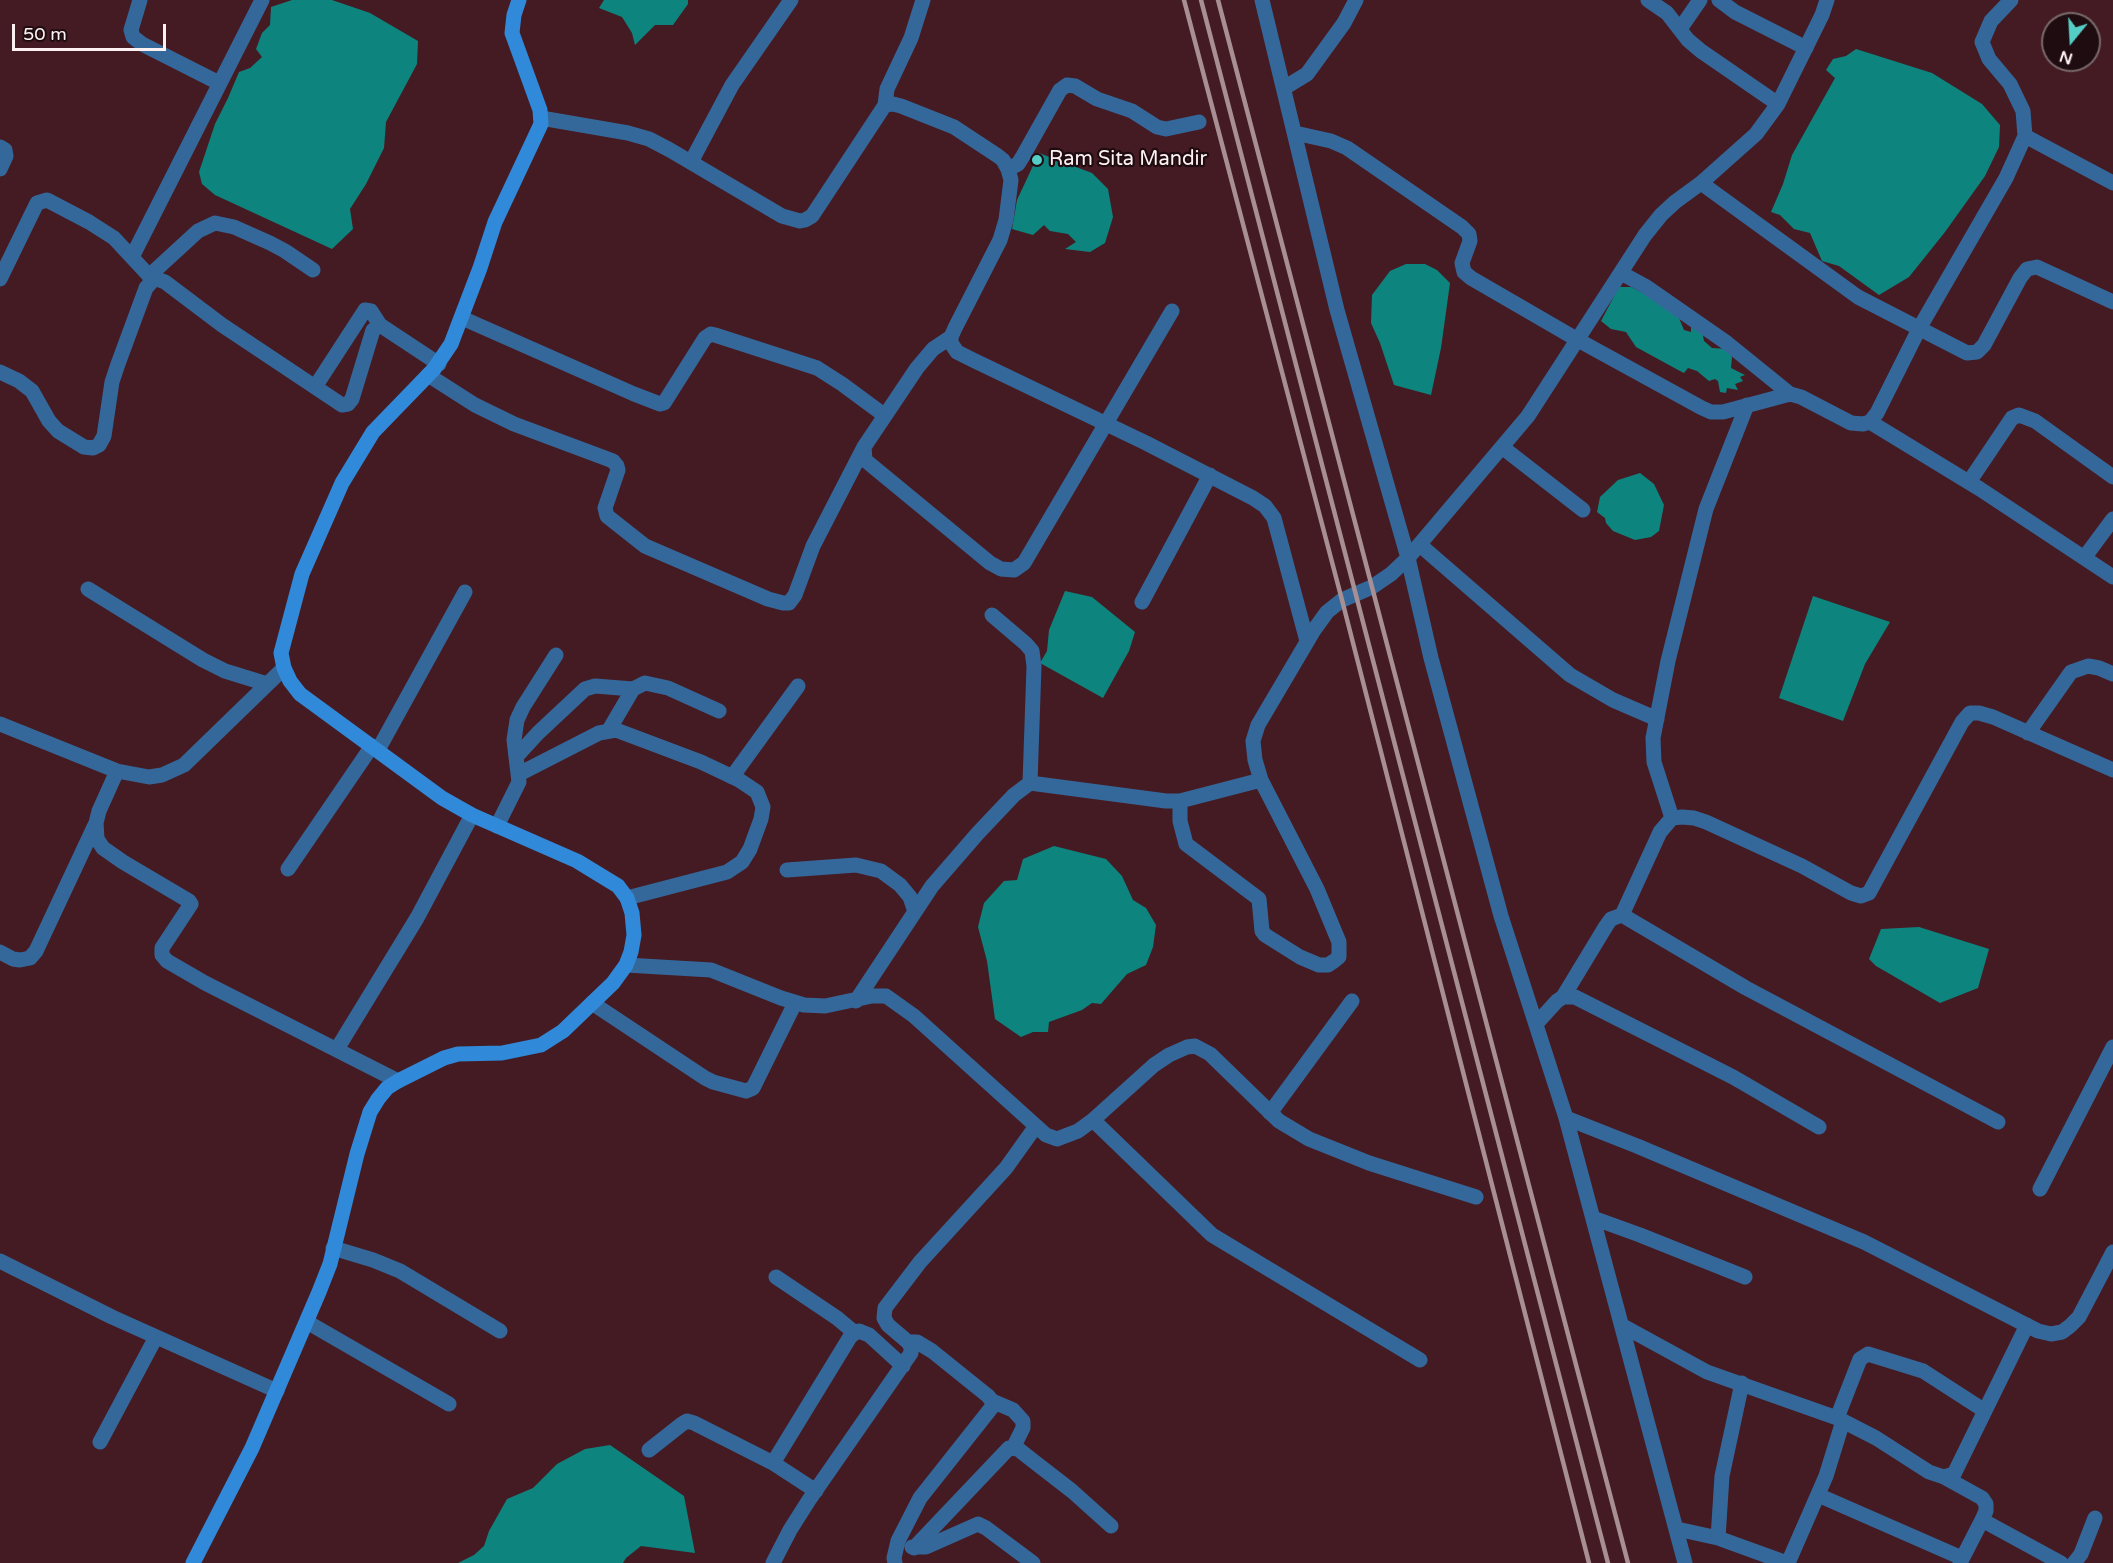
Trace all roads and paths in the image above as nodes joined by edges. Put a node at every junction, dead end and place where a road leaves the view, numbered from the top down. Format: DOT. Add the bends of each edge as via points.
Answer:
graph roads {
  1 [pos="140,0"];
  2 [pos="262,0"];
  3 [pos="519,0"];
  4 [pos="791,0"];
  5 [pos="922,0"];
  6 [pos="1262,0"];
  7 [pos="1356,0"];
  8 [pos="1648,0"];
  9 [pos="1700,0"];
  10 [pos="1719,0"];
  11 [pos="1827,0"];
  12 [pos="2011,0"];
  13 [pos="1680,29"];
  14 [pos="1806,48"];
  15 [pos="219,83"];
  16 [pos="1284,88"];
  17 [pos="1778,104"];
  18 [pos="885,105"];
  19 [pos="541,118"];
  20 [pos="1198,122"];
  21 [pos="1295,133"];
  22 [pos="2025,136"];
  23 [pos="0,147"];
  24 [pos="691,162"];
  25 [pos="0,169"];
  26 [pos="1008,170"];
  27 [pos="1701,183"];
  28 [pos="2113,183"];
  29 [pos="132,257"];
  30 [pos="313,270"];
  31 [pos="1622,273"];
  32 [pos="151,278"];
  33 [pos="0,279"];
  34 [pos="2113,302"];
  35 [pos="1172,311"];
  36 [pos="462,318"];
  37 [pos="380,325"];
  38 [pos="1920,327"];
  39 [pos="951,337"];
  40 [pos="1578,340"];
  41 [pos="434,369"];
  42 [pos="0,372"];
  43 [pos="315,387"];
  44 [pos="1790,394"];
  45 [pos="1747,405"];
  46 [pos="884,416"];
  47 [pos="1870,422"];
  48 [pos="1105,423"];
  49 [pos="864,447"];
  50 [pos="1502,447"];
  51 [pos="1210,475"];
  52 [pos="2113,477"];
  53 [pos="1969,482"];
  54 [pos="1583,510"];
  55 [pos="2113,519"];
  56 [pos="1420,545"];
  57 [pos="1408,558"];
  58 [pos="2084,558"];
  59 [pos="2113,577"];
  60 [pos="87,588"];
  61 [pos="465,592"];
  62 [pos="1142,602"];
  63 [pos="992,615"];
  64 [pos="1307,640"];
  65 [pos="556,655"];
  66 [pos="284,668"];
  67 [pos="2113,674"];
  68 [pos="267,684"];
  69 [pos="798,686"];
  70 [pos="633,689"];
  71 [pos="719,711"];
  72 [pos="1657,719"];
  73 [pos="0,724"];
  74 [pos="609,730"];
  75 [pos="2028,732"];
  76 [pos="375,748"];
  77 [pos="516,757"];
  78 [pos="2113,770"];
  79 [pos="117,771"];
  80 [pos="519,774"];
  81 [pos="732,777"];
  82 [pos="1261,780"];
  83 [pos="1030,783"];
  84 [pos="1179,801"];
  85 [pos="472,815"];
  86 [pos="1672,818"];
  87 [pos="96,822"];
  88 [pos="498,826"];
  89 [pos="288,869"];
  90 [pos="787,870"];
  91 [pos="627,898"];
  92 [pos="915,912"];
  93 [pos="1622,915"];
  94 [pos="0,952"];
  95 [pos="626,965"];
  96 [pos="1563,996"];
  97 [pos="856,1001"];
  98 [pos="1352,1001"];
  99 [pos="592,1003"];
  100 [pos="795,1003"];
  101 [pos="1536,1024"];
  102 [pos="2113,1047"];
  103 [pos="337,1049"];
  104 [pos="398,1080"];
  105 [pos="1270,1113"];
  106 [pos="1566,1118"];
  107 [pos="1093,1120"];
  108 [pos="1998,1122"];
  109 [pos="1036,1126"];
  110 [pos="1819,1127"];
  111 [pos="2040,1189"];
  112 [pos="1476,1197"];
  113 [pos="1593,1218"];
  114 [pos="333,1248"];
  115 [pos="2113,1252"];
  116 [pos="0,1261"];
  117 [pos="776,1277"];
  118 [pos="1745,1277"];
  119 [pos="307,1322"];
  120 [pos="2027,1325"];
  121 [pos="1623,1326"];
  122 [pos="500,1330"];
  123 [pos="855,1332"];
  124 [pos="156,1337"];
  125 [pos="908,1342"];
  126 [pos="1420,1360"];
  127 [pos="903,1366"];
  128 [pos="1742,1383"];
  129 [pos="277,1391"];
  130 [pos="992,1401"];
  131 [pos="448,1404"];
  132 [pos="1985,1411"];
  133 [pos="1840,1420"];
  134 [pos="100,1442"];
  135 [pos="1013,1448"];
  136 [pos="649,1450"];
  137 [pos="772,1463"];
  138 [pos="1944,1477"];
  139 [pos="816,1491"];
  140 [pos="1818,1495"];
  141 [pos="2095,1518"];
  142 [pos="1982,1520"];
  143 [pos="1111,1526"];
  144 [pos="1677,1529"];
  145 [pos="1718,1538"];
  146 [pos="898,1541"];
  147 [pos="914,1548"];
  148 [pos="1961,1560"];
  149 [pos="193,1563"];
  150 [pos="773,1563"];
  151 [pos="895,1563"];
  152 [pos="1033,1563"];
  153 [pos="1685,1563"];
  154 [pos="1788,1563"];
  155 [pos="2061,1563"];
  156 [pos="2074,1563"];
  1 -- 15 [label="street" via="131,30 133,37"];
  2 -- 15 [label="street"];
  3 -- 19 [label="street" via="512,33"];
  4 -- 24 [label="street" via="732,85"];
  5 -- 18 [label="street" via="911,38 887,88"];
  6 -- 16 [label="street"];
  7 -- 16 [label="street" via="1307,74"];
  8 -- 13 [label="street"];
  9 -- 13 [label="street"];
  10 -- 14 [label="street"];
  11 -- 14 [label="street"];
  12 -- 22 [label="street" via="1991,21 1982,42 2023,111"];
  13 -- 17 [label="street" via="1701,51"];
  14 -- 17 [label="street"];
  15 -- 29 [label="street"];
  16 -- 21 [label="street"];
  17 -- 27 [label="street" via="1756,134"];
  18 -- 24 [label="street" via="806,220 782,216"];
  18 -- 26 [label="street" via="901,106 954,127 998,156"];
  19 -- 24 [label="street" via="649,139"];
  19 -- 36 [label="street" via="491,231"];
  20 -- 26 [label="street" via="1166,129 1157,127 1132,111 1068,85 1060,90 1023,156"];
  21 -- 40 [label="street" via="1347,148 1462,227 1470,241 1462,263 1464,272"];
  21 -- 57 [label="street" via="1337,310"];
  22 -- 28 [label="street"];
  22 -- 38 [label="street" via="2006,178"];
  23 -- 25 [label="street" via="6,153"];
  26 -- 39 [label="street" via="1010,197 1004,229"];
  27 -- 31 [label="street" via="1660,215"];
  27 -- 38 [label="street" via="1858,297"];
  29 -- 32 [label="street"];
  29 -- 33 [label="street" via="107,232 51,201 42,200 37,203"];
  30 -- 32 [label="street" via="270,243 215,223 198,231"];
  31 -- 40 [label="street"];
  31 -- 44 [label="street" via="1727,343"];
  32 -- 42 [label="street" via="112,382 104,436 99,445 84,447 58,431 32,391"];
  32 -- 43 [label="street" via="165,282"];
  34 -- 38 [label="street" via="2037,267 2027,269 2020,278 1977,352 1967,353"];
  35 -- 48 [label="street"];
  36 -- 41 [label="street" via="452,344"];
  36 -- 46 [label="street" via="660,404 711,334 817,368"];
  37 -- 41 [label="street"];
  37 -- 43 [label="street" via="371,311 364,310"];
  37 -- 43 [label="street" via="373,330 348,404 342,405"];
  38 -- 47 [label="street"];
  39 -- 46 [label="street" via="933,349"];
  39 -- 48 [label="street" via="957,351"];
  40 -- 45 [label="street" via="1702,408 1723,412"];
  40 -- 50 [label="street" via="1528,416"];
  41 -- 49 [label="street" via="475,405 613,461 618,470 605,512 645,546 783,603 789,603 795,595 813,546"];
  41 -- 66 [label="street" via="373,432 342,483 302,574 281,653"];
  44 -- 45 [label="street"];
  44 -- 47 [label="street" via="1851,423"];
  45 -- 72 [label="street" via="1706,508"];
  46 -- 49 [label="street"];
  47 -- 53 [label="street"];
  48 -- 49 [label="street" via="1024,563 1014,570 990,563 880,474 865,460"];
  48 -- 51 [label="street"];
  50 -- 54 [label="street"];
  50 -- 56 [label="street"];
  51 -- 62 [label="street"];
  51 -- 64 [label="street" via="1270,512"];
  52 -- 53 [label="street" via="2035,421 2019,415 2012,418"];
  53 -- 58 [label="street"];
  55 -- 58 [label="street"];
  56 -- 57 [label="street"];
  56 -- 72 [label="street" via="1570,675"];
  57 -- 64 [label="street" via="1372,587 1342,600 1327,612"];
  57 -- 101 [label="street" via="1501,916"];
  58 -- 59 [label="street"];
  60 -- 68 [label="street" via="203,660"];
  61 -- 76 [label="street"];
  63 -- 83 [label="street" via="1032,651"];
  64 -- 82 [label="street" via="1258,724 1253,741"];
  65 -- 77 [label="street" via="517,720"];
  66 -- 68 [label="street"];
  66 -- 76 [label="street" via="300,694"];
  67 -- 75 [label="street" via="2088,666 2071,672"];
  68 -- 79 [label="street" via="184,765 162,776"];
  69 -- 81 [label="street"];
  70 -- 71 [label="street" via="652,683"];
  70 -- 74 [label="street"];
  70 -- 77 [label="street" via="585,689"];
  72 -- 86 [label="street" via="1654,762"];
  73 -- 79 [label="street"];
  74 -- 80 [label="street"];
  74 -- 81 [label="street" via="624,732"];
  75 -- 78 [label="street"];
  75 -- 86 [label="street" via="1993,717 1970,713 1871,890 1861,896 1706,822"];
  76 -- 85 [label="street" via="442,798"];
  76 -- 89 [label="street"];
  77 -- 80 [label="street"];
  79 -- 87 [label="street"];
  80 -- 88 [label="street" via="517,789"];
  81 -- 91 [label="street" via="757,792 763,807 756,835 742,862 727,872"];
  82 -- 84 [label="street"];
  82 -- 84 [label="street" via="1317,889 1339,942 1339,957 1328,965 1300,957 1262,932 1258,899 1186,844"];
  83 -- 84 [label="street"];
  83 -- 92 [label="street" via="978,833"];
  85 -- 88 [label="street"];
  85 -- 103 [label="street" via="406,937"];
  86 -- 93 [label="street" via="1660,832"];
  87 -- 94 [label="street" via="36,951 21,960"];
  87 -- 103 [label="street" via="97,839 103,848 191,904 162,948 162,955 171,964"];
  88 -- 91 [label="street" via="606,877"];
  90 -- 92 [label="street" via="870,867 900,885"];
  91 -- 95 [label="street" via="634,935"];
  92 -- 97 [label="street"];
  93 -- 96 [label="street" via="1611,919"];
  93 -- 108 [label="street" via="1746,988"];
  95 -- 99 [label="street"];
  95 -- 100 [label="street" via="711,970"];
  96 -- 101 [label="street"];
  96 -- 110 [label="street" via="1575,997 1713,1066"];
  97 -- 100 [label="street" via="825,1006"];
  97 -- 109 [label="street" via="872,996 893,999"];
  98 -- 105 [label="street"];
  99 -- 100 [label="street" via="705,1078 746,1091 753,1088"];
  99 -- 104 [label="street" via="563,1031 541,1045 502,1053 451,1056"];
  101 -- 106 [label="street"];
  102 -- 111 [label="street"];
  103 -- 104 [label="street"];
  104 -- 114 [label="street" via="387,1088 370,1113"];
  105 -- 107 [label="street" via="1210,1054 1195,1046 1168,1055 1154,1065"];
  105 -- 112 [label="street" via="1321,1144"];
  106 -- 113 [label="street"];
  106 -- 120 [label="street" via="1864,1242"];
  107 -- 109 [label="street" via="1057,1139"];
  107 -- 126 [label="street" via="1212,1234"];
  109 -- 125 [label="street" via="1006,1168 920,1262 885,1308 888,1325"];
  113 -- 118 [label="street"];
  113 -- 121 [label="street"];
  114 -- 119 [label="street"];
  114 -- 122 [label="street" via="400,1271"];
  115 -- 120 [label="street" via="2079,1317 2070,1326 2051,1334"];
  116 -- 124 [label="street"];
  117 -- 123 [label="street"];
  119 -- 129 [label="street"];
  119 -- 131 [label="street"];
  120 -- 132 [label="street"];
  121 -- 128 [label="street" via="1707,1372"];
  121 -- 144 [label="street"];
  123 -- 127 [label="street" via="868,1335"];
  123 -- 137 [label="street"];
  124 -- 129 [label="street"];
  124 -- 134 [label="street"];
  125 -- 127 [label="street" via="911,1353"];
  125 -- 130 [label="street" via="917,1342 932,1351"];
  127 -- 139 [label="street"];
  128 -- 133 [label="street"];
  128 -- 145 [label="street" via="1722,1476"];
  129 -- 149 [label="street"];
  130 -- 135 [label="street" via="1012,1410 1023,1421"];
  130 -- 146 [label="street" via="988,1413 920,1498"];
  132 -- 133 [label="street" via="1923,1371 1869,1354 1860,1359"];
  132 -- 138 [label="street" via="1954,1474"];
  133 -- 138 [label="street"];
  133 -- 140 [label="street" via="1830,1465"];
  135 -- 143 [label="street" via="1072,1491"];
  135 -- 147 [label="street" via="1004,1452"];
  136 -- 137 [label="street" via="687,1421"];
  137 -- 139 [label="street"];
  138 -- 142 [label="street" via="1982,1498 1986,1504"];
  139 -- 150 [label="street"];
  140 -- 148 [label="street"];
  140 -- 154 [label="street"];
  141 -- 156 [label="street"];
  142 -- 148 [label="street"];
  142 -- 155 [label="street"];
  144 -- 145 [label="street"];
  144 -- 153 [label="street"];
  145 -- 154 [label="street"];
  146 -- 147 [label="street"];
  146 -- 151 [label="street"];
  147 -- 152 [label="street" via="926,1547 978,1524"];
}
